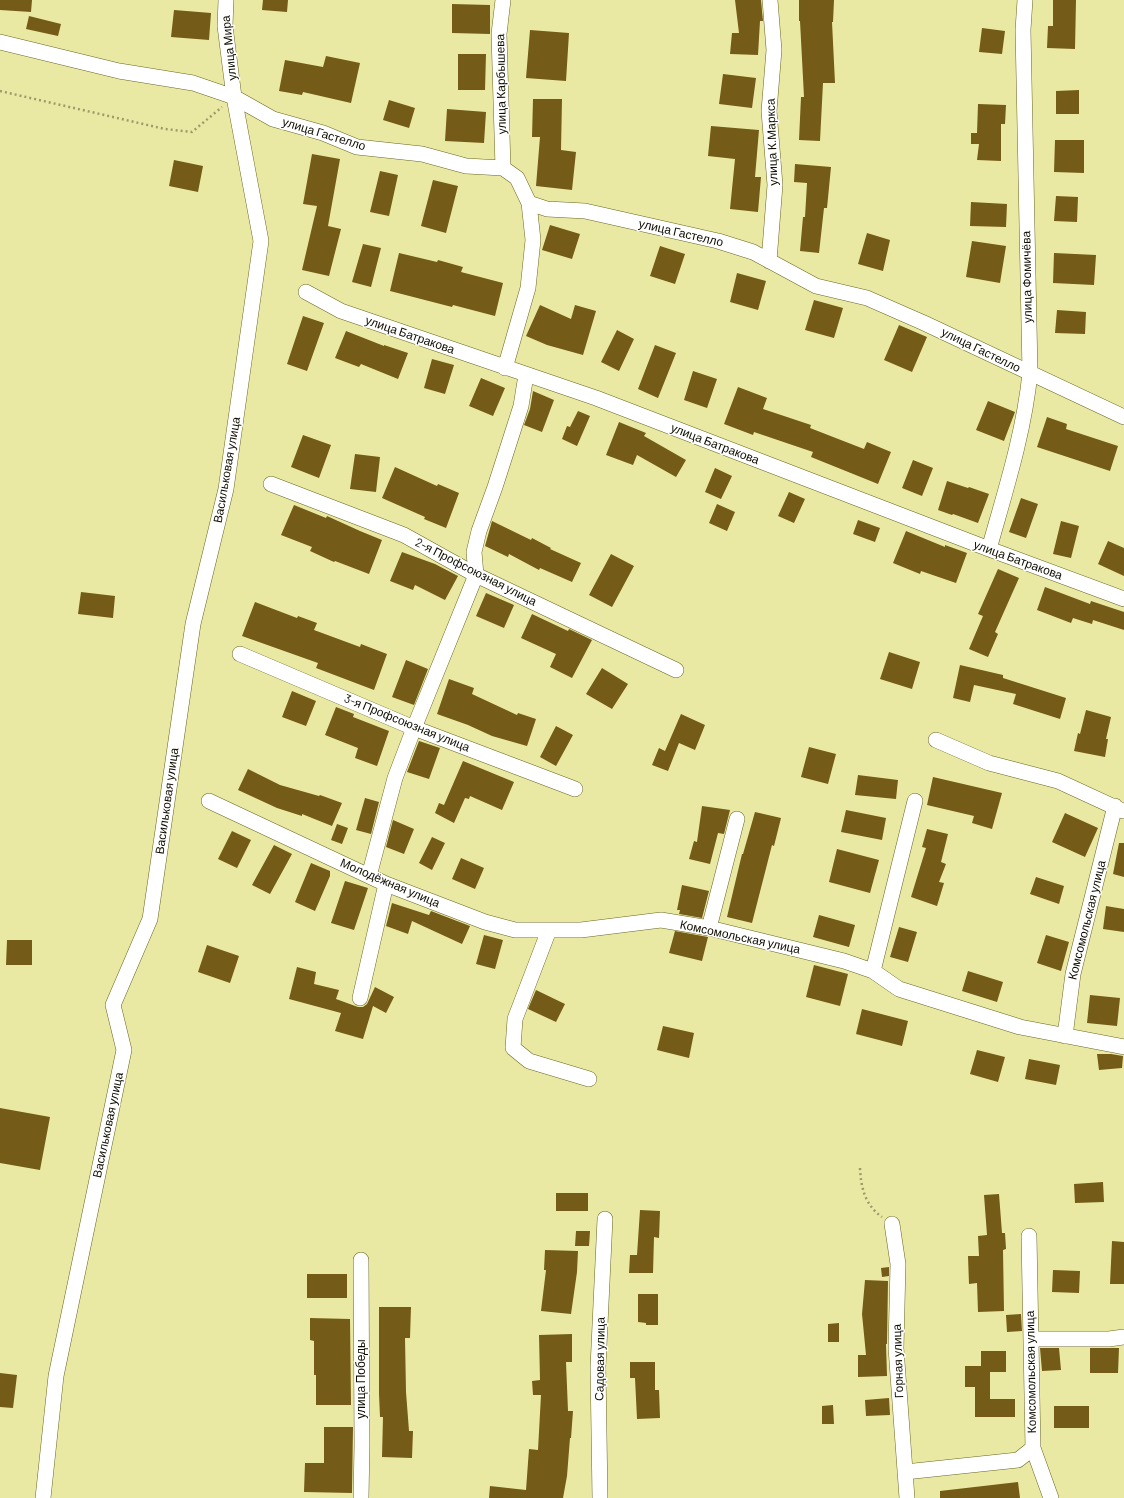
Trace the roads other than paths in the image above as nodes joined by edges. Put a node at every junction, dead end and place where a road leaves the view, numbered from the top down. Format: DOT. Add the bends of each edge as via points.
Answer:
graph roads {
  1 [pos="226,0"];
  2 [pos="503,0"];
  3 [pos="770,0"];
  4 [pos="1025,0"];
  5 [pos="0,42"];
  6 [pos="234,97"];
  7 [pos="503,168"];
  8 [pos="529,203"];
  9 [pos="769,261"];
  10 [pos="306,292"];
  11 [pos="505,368"];
  12 [pos="1030,373"];
  13 [pos="526,375"];
  14 [pos="1124,417"];
  15 [pos="271,484"];
  16 [pos="989,549"];
  17 [pos="476,575"];
  18 [pos="1124,599"];
  19 [pos="240,654"];
  20 [pos="676,670"];
  21 [pos="414,728"];
  22 [pos="936,740"];
  23 [pos="575,789"];
  24 [pos="915,801"];
  25 [pos="209,802"];
  26 [pos="1120,809"];
  27 [pos="737,819"];
  28 [pos="369,876"];
  29 [pos="386,884"];
  30 [pos="709,928"];
  31 [pos="549,930"];
  32 [pos="581,930"];
  33 [pos="872,971"];
  34 [pos="360,998"];
  35 [pos="1064,1036"];
  36 [pos="1124,1047"];
  37 [pos="590,1079"];
  38 [pos="605,1219"];
  39 [pos="892,1224"];
  40 [pos="1029,1236"];
  41 [pos="361,1260"];
  42 [pos="1124,1337"];
  43 [pos="1031,1339"];
  44 [pos="1033,1448"];
  45 [pos="905,1472"];
  46 [pos="43,1498"];
  47 [pos="360,1498"];
  48 [pos="600,1498"];
  49 [pos="907,1498"];
  50 [pos="1051,1498"];
  1 -- 6 [label="street, улица Мира" via="225,26"];
  2 -- 7 [label="street, улица Карбышева" via="499,34"];
  3 -- 9 [label="street, улица К.Маркса" via="774,50 769,111 775,185"];
  4 -- 12 [label="street, улица Фомичёва" via="1023,30"];
  5 -- 6 [label="street, улица Гастелло" via="119,71 193,83"];
  6 -- 7 [label="street, улица Гастелло" via="273,119 323,133 357,147 422,154 466,166"];
  6 -- 46 [label="street, Васильковая улица" via="261,241 226,489 194,624 150,919 114,1005 124,1050 56,1376"];
  7 -- 8 [label="street" via="517,178"];
  8 -- 9 [label="street, улица Гастелло" via="547,209 585,211 718,241 753,252"];
  8 -- 11 [label="street" via="533,240 528,288"];
  9 -- 12 [label="street, улица Гастелло" via="816,286 867,298"];
  10 -- 11 [label="street, улица Батракова" via="341,311"];
  11 -- 13 [label="street, улица Батракова"];
  12 -- 14 [label="street, улица Гастелло"];
  12 -- 16 [label="street, улица Фомичёва" via="1028,395 1016,449"];
  13 -- 16 [label="street, улица Батракова" via="596,398"];
  13 -- 17 [label="street" via="521,406 474,552"];
  15 -- 17 [label="street, 2-я Профсоюзная улица" via="404,535"];
  16 -- 18 [label="street, улица Батракова"];
  17 -- 20 [label="street, 2-я Профсоюзная улица"];
  17 -- 21 [label="street"];
  19 -- 21 [label="street, 3-я Профсоюзная улица"];
  21 -- 23 [label="street, 3-я Профсоюзная улица"];
  21 -- 28 [label="street" via="395,778"];
  22 -- 26 [label="street" via="989,763 1058,781"];
  24 -- 33 [label="street"];
  25 -- 28 [label="street, Молодёжная улица"];
  26 -- 35 [label="street, Комсомольская улица" via="1072,974"];
  27 -- 30 [label="street"];
  28 -- 29 [label="street, Молодёжная улица"];
  29 -- 31 [label="street, Молодёжная улица" via="485,922 515,930"];
  29 -- 34 [label="street"];
  30 -- 32 [label="street, Комсомольская улица" via="661,920"];
  30 -- 33 [label="street, Комсомольская улица" via="844,961"];
  31 -- 32 [label="street, Молодёжная улица"];
  31 -- 37 [label="street" via="515,1019 513,1048 529,1061"];
  33 -- 35 [label="street, Комсомольская улица" via="899,989 1020,1027"];
  35 -- 36 [label="street, Комсомольская улица"];
  38 -- 48 [label="street, Садовая улица" via="598,1367"];
  39 -- 45 [label="street, Горная улица" via="898,1264 896,1348"];
  40 -- 43 [label="street, Комсомольская улица"];
  41 -- 47 [label="street, улица Победы"];
  42 -- 43 [label="street"];
  43 -- 44 [label="street, Комсомольская улица"];
  44 -- 45 [label="street, Комсомольская улица" via="1018,1460"];
  44 -- 50 [label="street"];
  45 -- 49 [label="street, Горная улица"];
}
